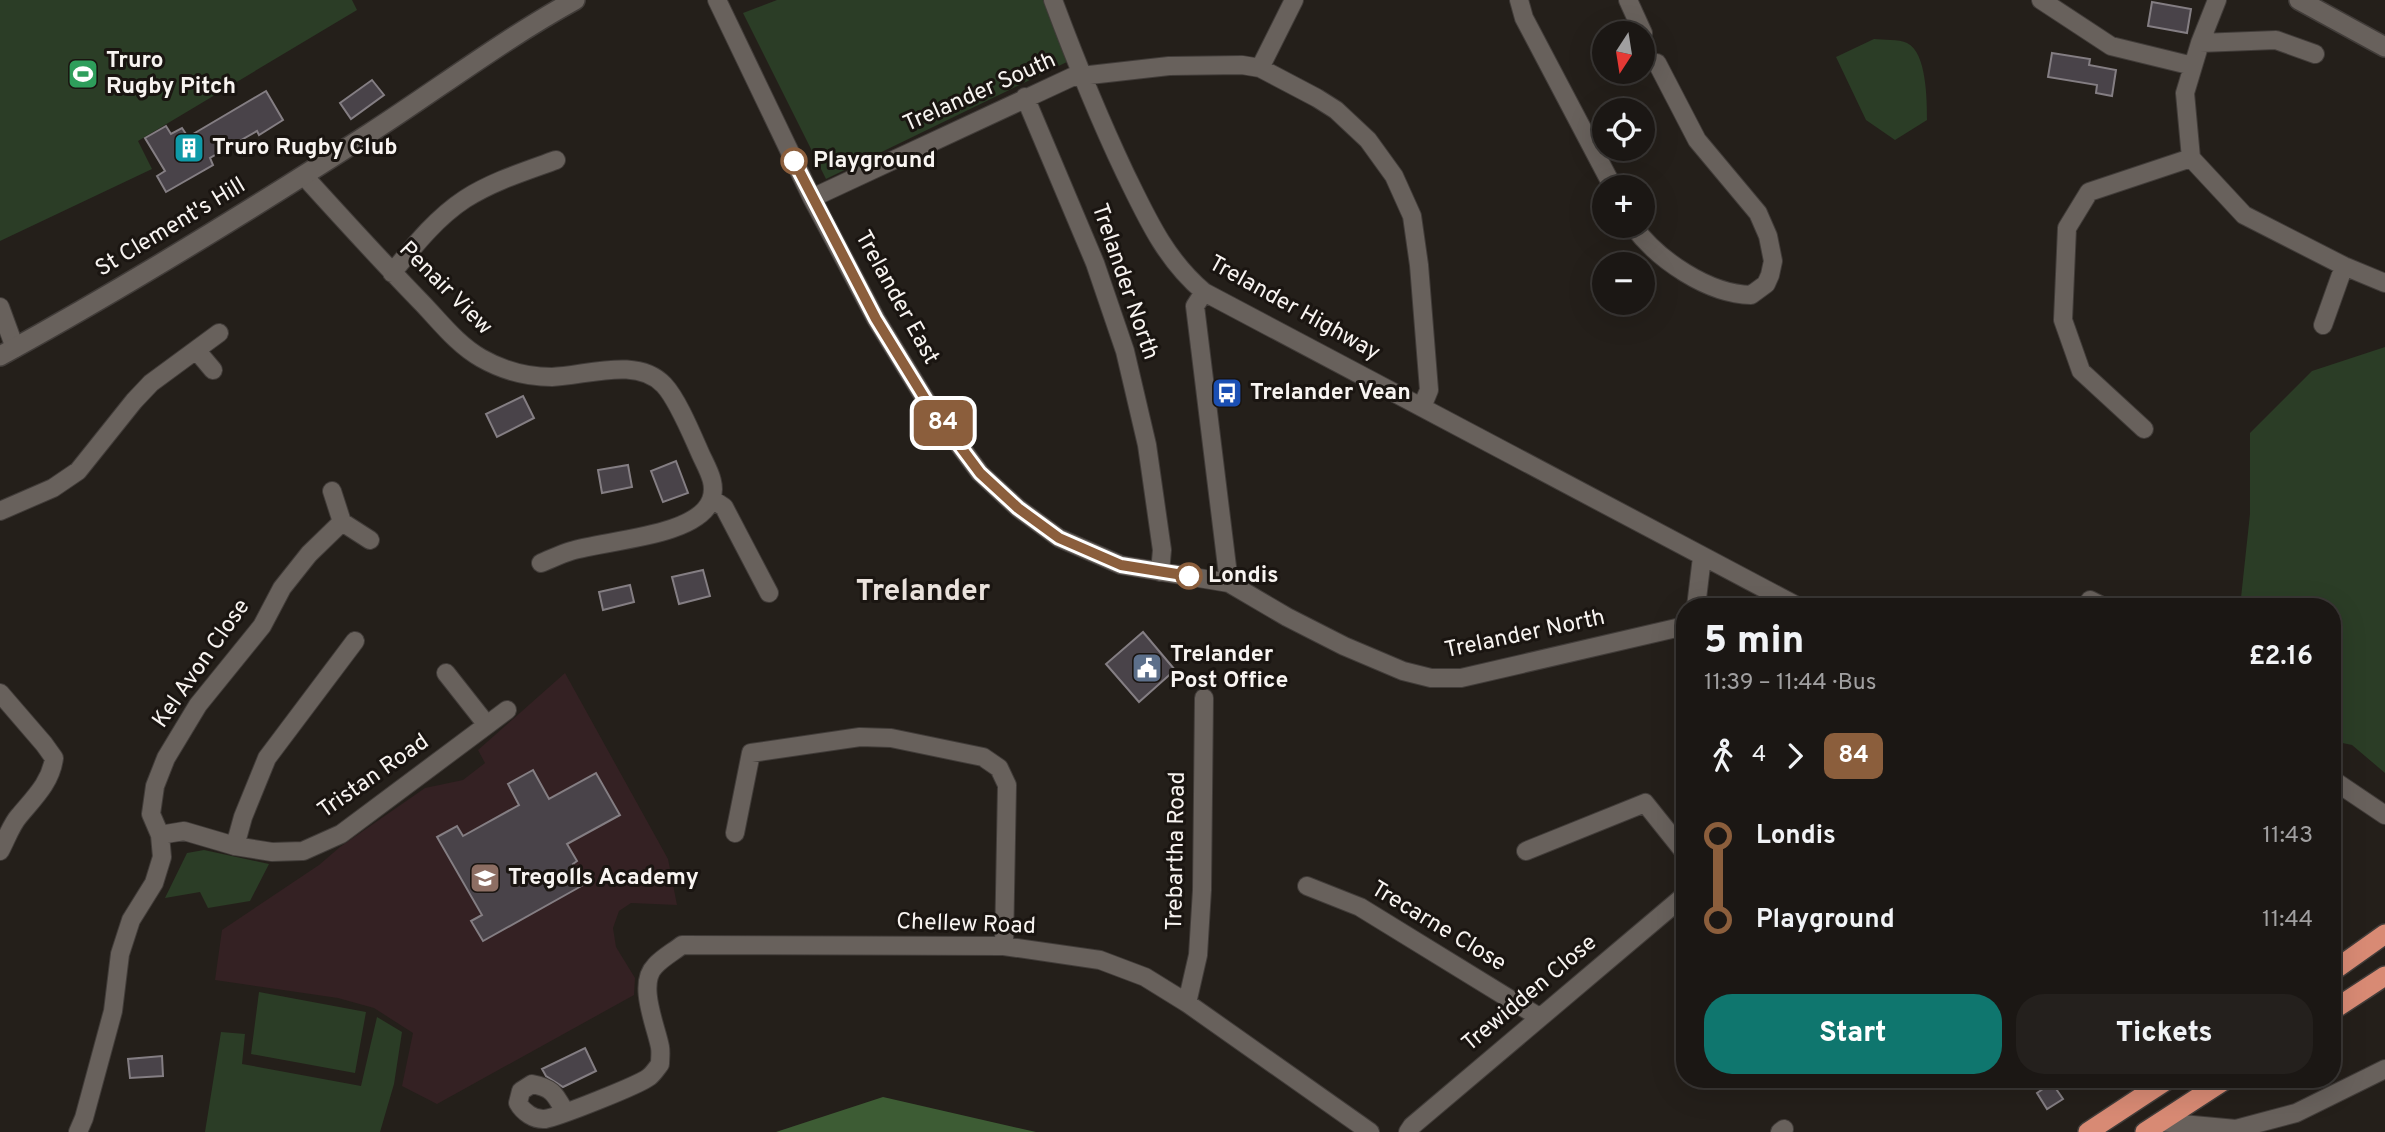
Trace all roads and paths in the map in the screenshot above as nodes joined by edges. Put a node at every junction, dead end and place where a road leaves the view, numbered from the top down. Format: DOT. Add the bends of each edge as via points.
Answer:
graph roads {
  1 [pos="575,0"];
  2 [pos="717,0"];
  3 [pos="1053,0"];
  4 [pos="1294,0"];
  5 [pos="1519,0"];
  6 [pos="1628,0"];
  7 [pos="2041,0"];
  8 [pos="2217,0"];
  9 [pos="2299,0"];
  10 [pos="551,6"];
  11 [pos="1638,21"];
  12 [pos="2200,43"];
  13 [pos="2385,47"];
  14 [pos="2315,54"];
  15 [pos="1657,63"];
  16 [pos="2193,66"];
  17 [pos="1260,68"];
  18 [pos="1082,77"];
  19 [pos="1025,97"];
  20 [pos="2191,158"];
  21 [pos="556,160"];
  22 [pos="1607,175"];
  23 [pos="304,176"];
  24 [pos="812,198"];
  25 [pos="1644,238"];
  26 [pos="2344,266"];
  27 [pos="392,272"];
  28 [pos="2385,283"];
  29 [pos="1204,292"];
  30 [pos="0,307"];
  31 [pos="2323,325"];
  32 [pos="219,333"];
  33 [pos="197,351"];
  34 [pos="7,352"];
  35 [pos="213,370"];
  36 [pos="1422,407"];
  37 [pos="2144,429"];
  38 [pos="332,491"];
  39 [pos="712,499"];
  40 [pos="0,511"];
  41 [pos="342,522"];
  42 [pos="370,540"];
  43 [pos="1702,557"];
  44 [pos="541,563"];
  45 [pos="1160,572"];
  46 [pos="1229,583"];
  47 [pos="769,593"];
  48 [pos="1697,598"];
  49 [pos="1782,598"];
  50 [pos="1676,628"];
  51 [pos="355,641"];
  52 [pos="446,673"];
  53 [pos="0,693"];
  54 [pos="1204,698"];
  55 [pos="507,710"];
  56 [pos="486,725"];
  57 [pos="2341,785"];
  58 [pos="2385,815"];
  59 [pos="735,832"];
  60 [pos="160,835"];
  61 [pos="1676,841"];
  62 [pos="235,846"];
  63 [pos="0,851"];
  64 [pos="1526,851"];
  65 [pos="1307,886"];
  66 [pos="1676,903"];
  67 [pos="2385,934"];
  68 [pos="1004,946"];
  69 [pos="2341,965"];
  70 [pos="2385,976"];
  71 [pos="1187,1003"];
  72 [pos="2341,1005"];
  73 [pos="1539,1017"];
  74 [pos="2385,1069"];
  75 [pos="2155,1088"];
  76 [pos="2213,1088"];
  77 [pos="565,1112"];
  78 [pos="2153,1127"];
  79 [pos="78,1132"];
  80 [pos="1370,1132"];
  81 [pos="1408,1132"];
  82 [pos="2088,1132"];
  1 -- 10 [label="street, St Clement's Hill"];
  2 -- 24 [label="street, Trelander East"];
  3 -- 18 [label="street, Trelander Highway"];
  4 -- 17 [label="street"];
  5 -- 22 [label="street" via="1524,18"];
  6 -- 11 [label="street"];
  7 -- 16 [label="street" via="2111,46"];
  8 -- 12 [label="street"];
  9 -- 13 [label="street"];
  10 -- 23 [label="street, St Clement's Hill"];
  12 -- 14 [label="street" via="2276,40"];
  12 -- 16 [label="street"];
  15 -- 25 [label="street" via="1697,140 1759,213 1772,254 1770,275 1751,295 1741,295 1676,266"];
  16 -- 20 [label="street" via="2185,93"];
  17 -- 18 [label="street, Trelander South" via="1169,66"];
  17 -- 36 [label="street, Trelander South" via="1318,98 1352,124 1382,157 1404,196 1412,216 1419,265 1429,390"];
  18 -- 19 [label="street, Trelander South"];
  18 -- 29 [label="street, Trelander Highway" via="1153,231 1176,265"];
  19 -- 24 [label="street, Trelander South"];
  19 -- 45 [label="street, Trelander North" via="1095,263 1125,351 1147,445 1162,550"];
  20 -- 26 [label="street" via="2244,215"];
  20 -- 37 [label="street" via="2089,192 2067,228 2063,320 2081,371"];
  21 -- 27 [label="street" via="466,199 433,226"];
  23 -- 27 [label="street, Penair View"];
  23 -- 34 [label="street, St Clement's Hill"];
  24 -- 45 [label="street, Trelander East" via="876,319 927,402 980,473 1059,538 1121,565"];
  26 -- 28 [label="street"];
  26 -- 31 [label="street"];
  27 -- 39 [label="street, Penair View" via="462,345 495,365 551,377 633,370 659,380 683,417 710,475"];
  29 -- 36 [label="street, Trelander Highway"];
  29 -- 46 [label="street" via="1195,306"];
  30 -- 34 [label="street"];
  32 -- 33 [label="street"];
  33 -- 35 [label="street"];
  33 -- 40 [label="street" via="151,383 78,471 53,488"];
  36 -- 43 [label="street, Trelander Highway"];
  38 -- 41 [label="street"];
  39 -- 44 [label="street" via="701,515 669,530 571,551"];
  39 -- 47 [label="street, Penair View" via="724,507"];
  41 -- 42 [label="street"];
  41 -- 60 [label="street, Kel Avon Close" via="282,588 262,626 198,705 166,758 150,814"];
  43 -- 48 [label="street"];
  43 -- 49 [label="street, Trelander Highway"];
  45 -- 46 [label="street, Trelander East"];
  46 -- 50 [label="street, Trelander North" via="1344,646 1431,678 1461,678"];
  51 -- 62 [label="street" via="267,758"];
  52 -- 56 [label="street"];
  53 -- 63 [label="street" via="54,758 52,772 17,817"];
  54 -- 71 [label="street, Trebartha Road" via="1202,903 1198,955"];
  55 -- 56 [label="street, Tristan Road"];
  56 -- 62 [label="street, Tristan Road" via="341,834 303,851"];
  57 -- 58 [label="street"];
  59 -- 68 [label="street" via="751,754 860,737 891,738 984,757 999,768 1007,785"];
  60 -- 62 [label="street, Tristan Road" via="184,831"];
  60 -- 79 [label="street, Kel Avon Close" via="162,857 120,954 113,1011"];
  61 -- 64 [label="street" via="1646,803"];
  65 -- 73 [label="street, Trecarne Close" via="1360,907"];
  66 -- 73 [label="street, Trewidden Close"];
  67 -- 69 [label="highway"];
  68 -- 71 [label="street, Chellew Road" via="1100,960 1145,976"];
  68 -- 77 [label="street, Chellew Road" via="682,945 653,967 648,980 660,1064 649,1077"];
  70 -- 72 [label="highway"];
  71 -- 80 [label="street, Chellew Road"];
  73 -- 81 [label="street, Trewidden Close"];
  74 -- 78 [label="street" via="2296,1113 2236,1129"];
  75 -- 82 [label="highway"];
  76 -- 78 [label="highway"];
}
